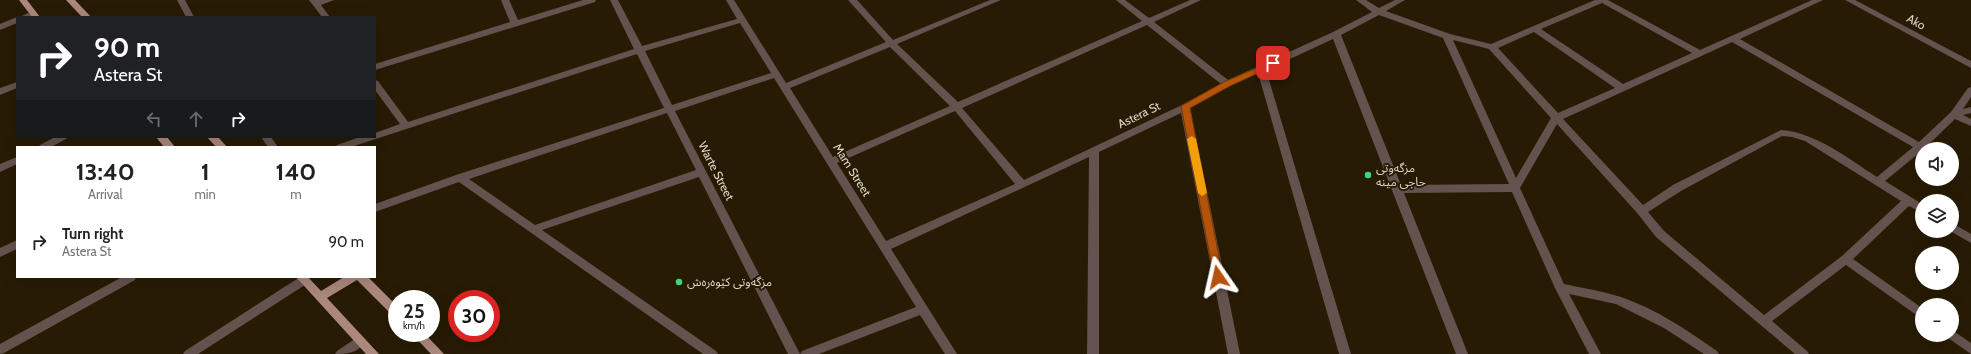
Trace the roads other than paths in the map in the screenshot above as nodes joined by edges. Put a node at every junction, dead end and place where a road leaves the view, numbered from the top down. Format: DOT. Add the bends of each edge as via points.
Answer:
graph roads {
  1 [pos="23,0"];
  2 [pos="70,0"];
  3 [pos="181,0"];
  4 [pos="330,0"];
  5 [pos="505,0"];
  6 [pos="592,0"];
  7 [pos="614,0"];
  8 [pos="730,0"];
  9 [pos="852,0"];
  10 [pos="973,0"];
  11 [pos="997,0"];
  12 [pos="1120,0"];
  13 [pos="1197,0"];
  14 [pos="1360,0"];
  15 [pos="1602,0"];
  16 [pos="1819,0"];
  17 [pos="1849,0"];
  18 [pos="1398,1"];
  19 [pos="315,2"];
  20 [pos="980,7"];
  21 [pos="1379,12"];
  22 [pos="30,16"];
  23 [pos="86,16"];
  24 [pos="189,16"];
  25 [pos="325,16"];
  26 [pos="16,20"];
  27 [pos="742,20"];
  28 [pos="1148,22"];
  29 [pos="515,23"];
  30 [pos="0,27"];
  31 [pos="1534,28"];
  32 [pos="1336,34"];
  33 [pos="1447,36"];
  34 [pos="1733,39"];
  35 [pos="891,43"];
  36 [pos="1492,47"];
  37 [pos="639,50"];
  38 [pos="1700,54"];
  39 [pos="1971,65"];
  40 [pos="376,67"];
  41 [pos="1261,69"];
  42 [pos="776,74"];
  43 [pos="16,84"];
  44 [pos="376,84"];
  45 [pos="1227,84"];
  46 [pos="784,87"];
  47 [pos="1623,89"];
  48 [pos="1971,90"];
  49 [pos="0,92"];
  50 [pos="956,106"];
  51 [pos="1185,106"];
  52 [pos="669,108"];
  53 [pos="1971,110"];
  54 [pos="1954,114"];
  55 [pos="1556,118"];
  56 [pos="1971,123"];
  57 [pos="406,126"];
  58 [pos="376,136"];
  59 [pos="61,138"];
  60 [pos="162,138"];
  61 [pos="213,138"];
  62 [pos="368,138"];
  63 [pos="1925,142"];
  64 [pos="1915,144"];
  65 [pos="45,146"];
  66 [pos="169,146"];
  67 [pos="221,146"];
  68 [pos="343,146"];
  69 [pos="1094,150"];
  70 [pos="1915,151"];
  71 [pos="16,160"];
  72 [pos="831,162"];
  73 [pos="0,168"];
  74 [pos="701,172"];
  75 [pos="460,178"];
  76 [pos="1877,182"];
  77 [pos="1022,185"];
  78 [pos="1515,188"];
  79 [pos="1397,189"];
  80 [pos="1908,200"];
  81 [pos="1915,204"];
  82 [pos="376,208"];
  83 [pos="1642,211"];
  84 [pos="534,229"];
  85 [pos="1959,231"];
  86 [pos="1971,238"];
  87 [pos="16,245"];
  88 [pos="884,247"];
  89 [pos="0,253"];
  90 [pos="1846,259"];
  91 [pos="129,278"];
  92 [pos="303,278"];
  93 [pos="351,278"];
  94 [pos="362,278"];
  95 [pos="1560,288"];
  96 [pos="320,297"];
  97 [pos="388,304"];
  98 [pos="923,309"];
  99 [pos="1915,309"];
  100 [pos="1764,321"];
  101 [pos="359,340"];
  102 [pos="1959,340"];
  103 [pos="426,342"];
  104 [pos="1971,349"];
  105 [pos="0,350"];
  106 [pos="189,354"];
  107 [pos="341,354"];
  108 [pos="373,354"];
  109 [pos="438,354"];
  110 [pos="712,354"];
  111 [pos="794,354"];
  112 [pos="806,354"];
  113 [pos="951,354"];
  114 [pos="1093,354"];
  115 [pos="1234,354"];
  116 [pos="1344,354"];
  117 [pos="1462,354"];
  118 [pos="1595,354"];
  119 [pos="1713,354"];
  120 [pos="1803,354"];
  1 -- 22 [label="main road"];
  2 -- 23 [label="main road"];
  3 -- 24 [label="street"];
  4 -- 19 [label="street"];
  5 -- 29 [label="street"];
  6 -- 29 [label="street"];
  7 -- 37 [label="street, Warte Street"];
  8 -- 27 [label="street, Mam Street"];
  9 -- 35 [label="street"];
  10 -- 20 [label="street"];
  11 -- 20 [label="street"];
  12 -- 28 [label="street"];
  13 -- 28 [label="street"];
  14 -- 21 [label="street"];
  15 -- 31 [label="street"];
  15 -- 38 [label="street"];
  16 -- 34 [label="street"];
  17 -- 39 [label="street, Ako"];
  18 -- 21 [label="street, Astera St"];
  19 -- 25 [label="street"];
  20 -- 35 [label="street"];
  21 -- 32 [label="street, Astera St"];
  21 -- 33 [label="street"];
  26 -- 30 [label="street"];
  27 -- 37 [label="street"];
  27 -- 42 [label="street, Mam Street"];
  28 -- 45 [label="street"];
  28 -- 50 [label="street"];
  29 -- 40 [label="street"];
  31 -- 36 [label="street"];
  31 -- 47 [label="street"];
  32 -- 41 [label="street, Astera St"];
  32 -- 79 [label="street"];
  33 -- 36 [label="street"];
  33 -- 78 [label="street"];
  34 -- 38 [label="street"];
  34 -- 64 [label="street"];
  35 -- 46 [label="street"];
  35 -- 50 [label="street"];
  36 -- 55 [label="street"];
  37 -- 52 [label="street, Warte Street"];
  37 -- 57 [label="street"];
  38 -- 47 [label="street"];
  41 -- 45 [label="street, Astera St"];
  41 -- 116 [label="street"];
  42 -- 46 [label="street, Mam Street"];
  42 -- 52 [label="street"];
  43 -- 49 [label="street"];
  44 -- 57 [label="street"];
  45 -- 51 [label="street, Astera St"];
  46 -- 72 [label="street, Mam Street"];
  47 -- 55 [label="street"];
  48 -- 54 [label="street"];
  50 -- 72 [label="street"];
  50 -- 77 [label="street"];
  51 -- 69 [label="street, Astera St"];
  51 -- 115 [label="street"];
  52 -- 74 [label="street, Warte Street"];
  52 -- 75 [label="street"];
  53 -- 54 [label="street"];
  54 -- 56 [label="street"];
  54 -- 63 [label="street"];
  55 -- 78 [label="street"];
  55 -- 83 [label="street"];
  57 -- 58 [label="street"];
  59 -- 65 [label="street"];
  60 -- 66 [label="main road"];
  61 -- 67 [label="main road"];
  62 -- 68 [label="street"];
  69 -- 77 [label="street, Astera St"];
  69 -- 114 [label="street"];
  70 -- 76 [label="street"];
  71 -- 73 [label="street"];
  72 -- 88 [label="street, Mam Street"];
  74 -- 84 [label="street"];
  74 -- 111 [label="street, Warte Street"];
  75 -- 82 [label="street"];
  75 -- 84 [label="street"];
  76 -- 80 [label="street"];
  76 -- 83 [label="street" via="1808,139 1780,133 1677,188"];
  77 -- 88 [label="street, Astera St"];
  78 -- 79 [label="street"];
  78 -- 95 [label="street"];
  79 -- 117 [label="street"];
  80 -- 81 [label="street"];
  80 -- 90 [label="street"];
  83 -- 100 [label="street" via="1660,234"];
  84 -- 110 [label="street"];
  85 -- 86 [label="street"];
  87 -- 89 [label="street"];
  88 -- 98 [label="street, Mam Street"];
  90 -- 99 [label="street"];
  90 -- 100 [label="street"];
  91 -- 105 [label="street"];
  92 -- 96 [label="main road"];
  92 -- 106 [label="street"];
  93 -- 96 [label="main road"];
  94 -- 97 [label="main road"];
  95 -- 118 [label="street"];
  95 -- 119 [label="street" via="1618,301 1639,310 1689,337"];
  96 -- 101 [label="main road"];
  98 -- 112 [label="street"];
  98 -- 113 [label="street, Mam Street"];
  100 -- 120 [label="street"];
  101 -- 107 [label="street"];
  101 -- 108 [label="main road"];
  102 -- 104 [label="street"];
  103 -- 109 [label="main road"];
}
